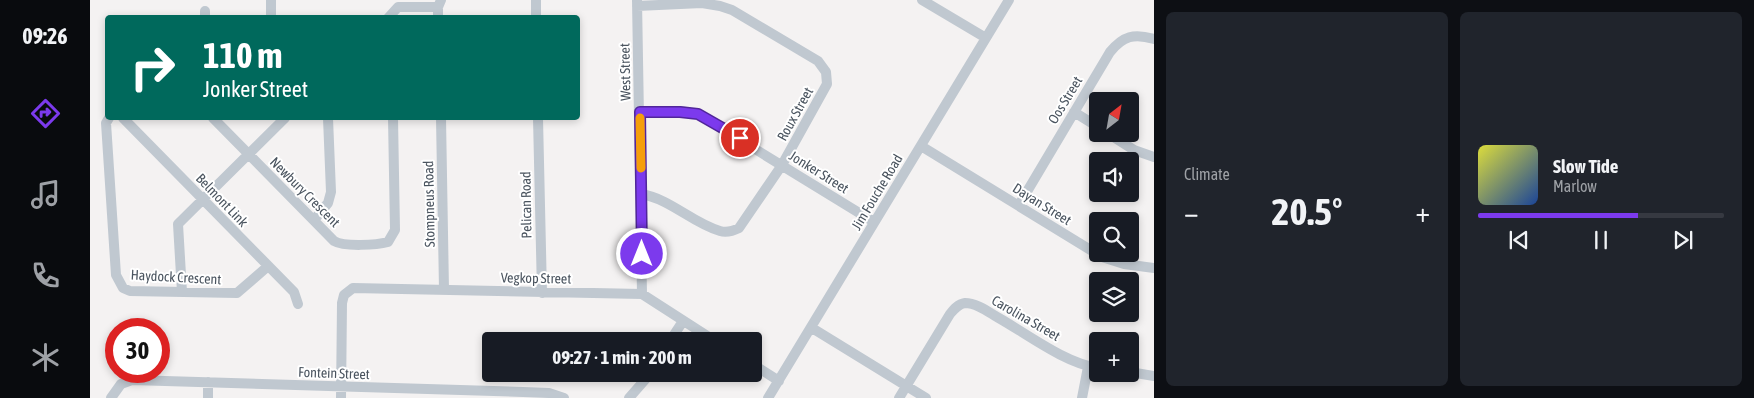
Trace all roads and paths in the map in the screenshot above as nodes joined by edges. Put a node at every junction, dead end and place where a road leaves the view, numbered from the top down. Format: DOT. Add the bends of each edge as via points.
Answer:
graph roads {
  1 [pos="271,0"];
  2 [pos="536,0"];
  3 [pos="922,0"];
  4 [pos="1009,0"];
  5 [pos="637,3"];
  6 [pos="397,4"];
  7 [pos="439,8"];
  8 [pos="271,15"];
  9 [pos="390,15"];
  10 [pos="536,15"];
  11 [pos="986,38"];
  12 [pos="1154,39"];
  13 [pos="640,112"];
  14 [pos="1074,112"];
  15 [pos="108,120"];
  16 [pos="125,120"];
  17 [pos="214,120"];
  18 [pos="283,120"];
  19 [pos="328,120"];
  20 [pos="393,120"];
  21 [pos="440,120"];
  22 [pos="538,120"];
  23 [pos="1089,121"];
  24 [pos="1122,142"];
  25 [pos="921,146"];
  26 [pos="248,154"];
  27 [pos="1154,157"];
  28 [pos="782,165"];
  29 [pos="641,194"];
  30 [pos="202,199"];
  31 [pos="1018,205"];
  32 [pos="314,220"];
  33 [pos="874,222"];
  34 [pos="267,267"];
  35 [pos="1154,268"];
  36 [pos="444,290"];
  37 [pos="182,292"];
  38 [pos="542,293"];
  39 [pos="642,294"];
  40 [pos="298,304"];
  41 [pos="683,321"];
  42 [pos="812,328"];
  43 [pos="676,332"];
  44 [pos="701,332"];
  45 [pos="1089,365"];
  46 [pos="762,371"];
  47 [pos="1139,374"];
  48 [pos="1154,376"];
  49 [pos="1089,378"];
  50 [pos="779,381"];
  51 [pos="208,382"];
  52 [pos="643,382"];
  53 [pos="907,385"];
  54 [pos="341,387"];
  55 [pos="461,394"];
  56 [pos="111,398"];
  57 [pos="208,398"];
  58 [pos="342,398"];
  59 [pos="564,398"];
  60 [pos="629,398"];
  61 [pos="768,398"];
  62 [pos="900,398"];
  63 [pos="926,398"];
  64 [pos="1082,398"];
  1 -- 8 [label="street"];
  2 -- 10 [label="street"];
  3 -- 11 [label="street"];
  4 -- 11 [label="street, Jim Fouche Road"];
  5 -- 13 [label="street, West Street"];
  5 -- 28 [label="street, Roux Street" via="702,3 732,10 823,66 827,84"];
  6 -- 7 [label="street"];
  6 -- 9 [label="street"];
  11 -- 25 [label="street, Jim Fouche Road"];
  12 -- 14 [label="street, Oos Street" via="1133,35 1117,44"];
  13 -- 28 [label="street, Jonker Street" via="698,114"];
  13 -- 29 [label="street, West Street"];
  14 -- 23 [label="street"];
  14 -- 31 [label="street, Oos Street"];
  15 -- 37 [label="street, Haydock Crescent" via="117,281 130,291"];
  16 -- 30 [label="street, Belmont Link"];
  17 -- 26 [label="street, Newbury Crescent"];
  18 -- 26 [label="street"];
  19 -- 32 [label="street" via="331,192 328,203"];
  20 -- 32 [label="street, Newbury Crescent" via="395,230 392,239 382,244 338,243"];
  21 -- 36 [label="street, Stompneus Road"];
  22 -- 38 [label="street, Pelican Road"];
  24 -- 27 [label="street"];
  25 -- 31 [label="street, Dayan Street"];
  25 -- 33 [label="street, Jim Fouche Road"];
  26 -- 30 [label="street"];
  26 -- 32 [label="street, Newbury Crescent"];
  28 -- 29 [label="street, Roux Street" via="746,220 732,231 720,232 662,200"];
  28 -- 33 [label="street, Jonker Street"];
  29 -- 39 [label="street, West Street"];
  30 -- 34 [label="street, Belmont Link"];
  30 -- 37 [label="street" via="178,227"];
  31 -- 35 [label="street, Dayan Street" via="1102,257"];
  33 -- 42 [label="street, Jim Fouche Road"];
  34 -- 37 [label="street, Haydock Crescent" via="238,294"];
  34 -- 40 [label="street, Belmont Link" via="294,292"];
  36 -- 38 [label="street, Vegkop Street"];
  36 -- 54 [label="street, Vegkop Street" via="353,288 344,295"];
  38 -- 39 [label="street, Vegkop Street"];
  39 -- 41 [label="street"];
  41 -- 43 [label="street"];
  41 -- 44 [label="street"];
  42 -- 50 [label="street, Jim Fouche Road"];
  42 -- 53 [label="street"];
  45 -- 53 [label="street, Carolina Street" via="1053,350 984,309 964,303 955,306"];
  46 -- 50 [label="street"];
  47 -- 48 [label="street"];
  49 -- 64 [label="street"];
  50 -- 61 [label="street, Jim Fouche Road"];
  51 -- 54 [label="street, Fontein Street"];
  51 -- 56 [label="street, Fontein Street" via="132,380 121,384"];
  51 -- 57 [label="street"];
  52 -- 60 [label="street"];
  53 -- 62 [label="street, Carolina Street"];
  53 -- 63 [label="street"];
  54 -- 55 [label="street, Fontein Street"];
  54 -- 58 [label="street"];
  55 -- 59 [label="street, Fontein Street" via="549,393"];
}
